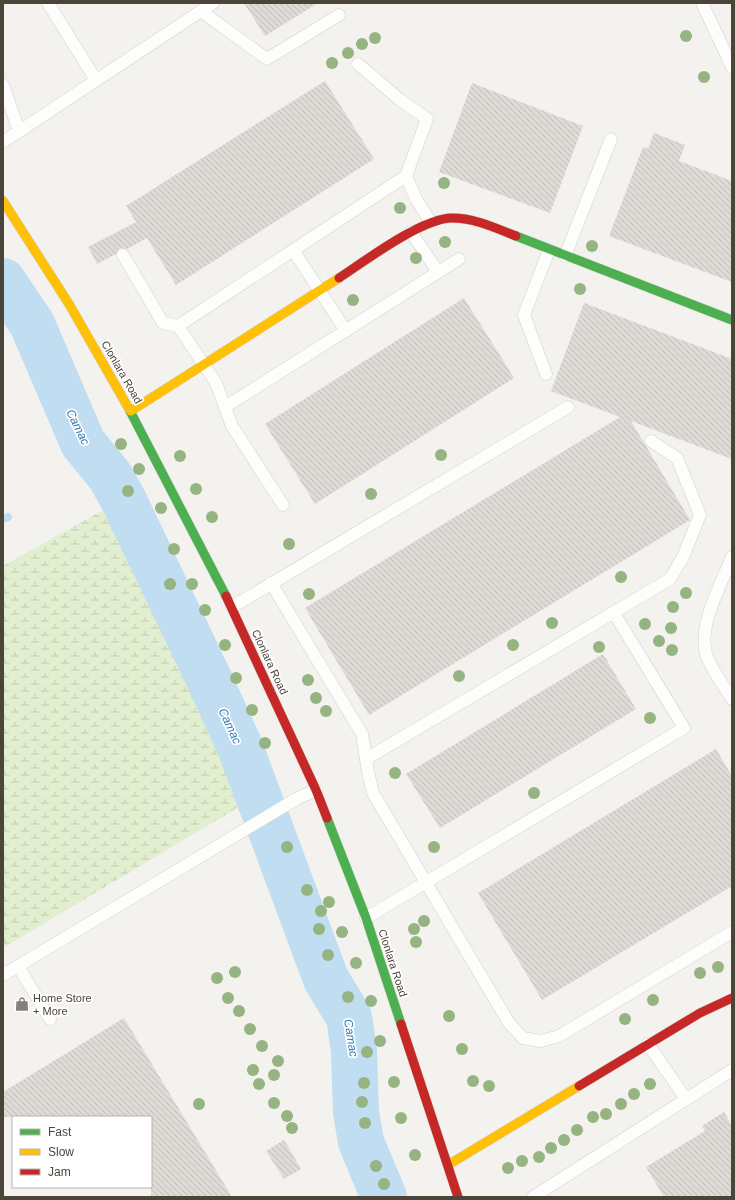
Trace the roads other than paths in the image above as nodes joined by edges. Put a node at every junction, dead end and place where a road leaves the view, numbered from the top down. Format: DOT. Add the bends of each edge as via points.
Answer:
graph roads {
  1 [pos="213,3"];
  2 [pos="702,3"];
  3 [pos="54,5"];
  4 [pos="201,11"];
  5 [pos="339,15"];
  6 [pos="358,64"];
  7 [pos="732,67"];
  8 [pos="96,80"];
  9 [pos="3,85"];
  10 [pos="19,131"];
  11 [pos="611,139"];
  12 [pos="3,142"];
  13 [pos="406,176"];
  14 [pos="3,200"];
  15 [pos="430,221"];
  16 [pos="411,232"];
  17 [pos="293,250"];
  18 [pos="549,250"];
  19 [pos="123,255"];
  20 [pos="565,256"];
  21 [pos="459,259"];
  22 [pos="438,272"];
  23 [pos="320,290"];
  24 [pos="732,320"];
  25 [pos="178,326"];
  26 [pos="346,331"];
  27 [pos="203,364"];
  28 [pos="546,374"];
  29 [pos="225,407"];
  30 [pos="568,407"];
  31 [pos="131,411"];
  32 [pos="651,441"];
  33 [pos="283,505"];
  34 [pos="732,557"];
  35 [pos="271,583"];
  36 [pos="232,607"];
  37 [pos="614,613"];
  38 [pos="732,699"];
  39 [pos="366,759"];
  40 [pos="316,790"];
  41 [pos="427,882"];
  42 [pos="366,918"];
  43 [pos="732,932"];
  44 [pos="18,966"];
  45 [pos="3,975"];
  46 [pos="732,998"];
  47 [pos="50,1019"];
  48 [pos="648,1044"];
  49 [pos="732,1070"];
  50 [pos="686,1099"];
  51 [pos="448,1165"];
  52 [pos="458,1197"];
  53 [pos="533,1197"];
  1 -- 4 [label="lane"];
  2 -- 7 [label="lane"];
  3 -- 8 [label="lane"];
  4 -- 5 [label="lane" via="267,59"];
  4 -- 8 [label="lane"];
  6 -- 13 [label="lane" via="427,119"];
  8 -- 10 [label="lane"];
  9 -- 10 [label="lane"];
  10 -- 12 [label="lane"];
  11 -- 20 [label="lane"];
  13 -- 15 [label="lane"];
  13 -- 17 [label="lane"];
  14 -- 31 [label="street, Clonlara Road" via="69,304"];
  15 -- 16 [label="street"];
  15 -- 18 [label="street" via="449,217 481,222"];
  16 -- 22 [label="lane"];
  16 -- 23 [label="street"];
  17 -- 23 [label="lane"];
  17 -- 25 [label="lane"];
  18 -- 20 [label="street"];
  18 -- 28 [label="lane" via="524,315"];
  19 -- 25 [label="lane" via="163,323"];
  20 -- 24 [label="street"];
  21 -- 22 [label="lane"];
  22 -- 26 [label="lane"];
  23 -- 26 [label="lane"];
  23 -- 27 [label="street"];
  25 -- 27 [label="lane"];
  26 -- 29 [label="lane"];
  27 -- 29 [label="lane" via="216,383"];
  27 -- 31 [label="street"];
  29 -- 33 [label="lane" via="232,426"];
  30 -- 35 [label="lane"];
  31 -- 36 [label="street, Clonlara Road"];
  32 -- 37 [label="lane" via="677,458 700,515 683,557 670,579"];
  34 -- 38 [label="lane" via="705,627 704,645 708,659"];
  35 -- 36 [label="lane"];
  35 -- 39 [label="lane" via="362,734"];
  36 -- 40 [label="street, Clonlara Road"];
  37 -- 39 [label="lane"];
  37 -- 41 [label="lane" via="684,728"];
  39 -- 41 [label="lane" via="373,793"];
  40 -- 42 [label="street, Clonlara Road"];
  40 -- 44 [label="lane" via="284,806"];
  41 -- 42 [label="lane"];
  41 -- 43 [label="lane" via="509,1023 523,1038 541,1041 559,1036"];
  42 -- 51 [label="street, Clonlara Road"];
  44 -- 45 [label="lane"];
  44 -- 47 [label="lane"];
  46 -- 48 [label="street"];
  48 -- 50 [label="lane"];
  48 -- 51 [label="street"];
  49 -- 50 [label="lane"];
  50 -- 53 [label="lane"];
  51 -- 52 [label="street, Clonlara Road"];
}
